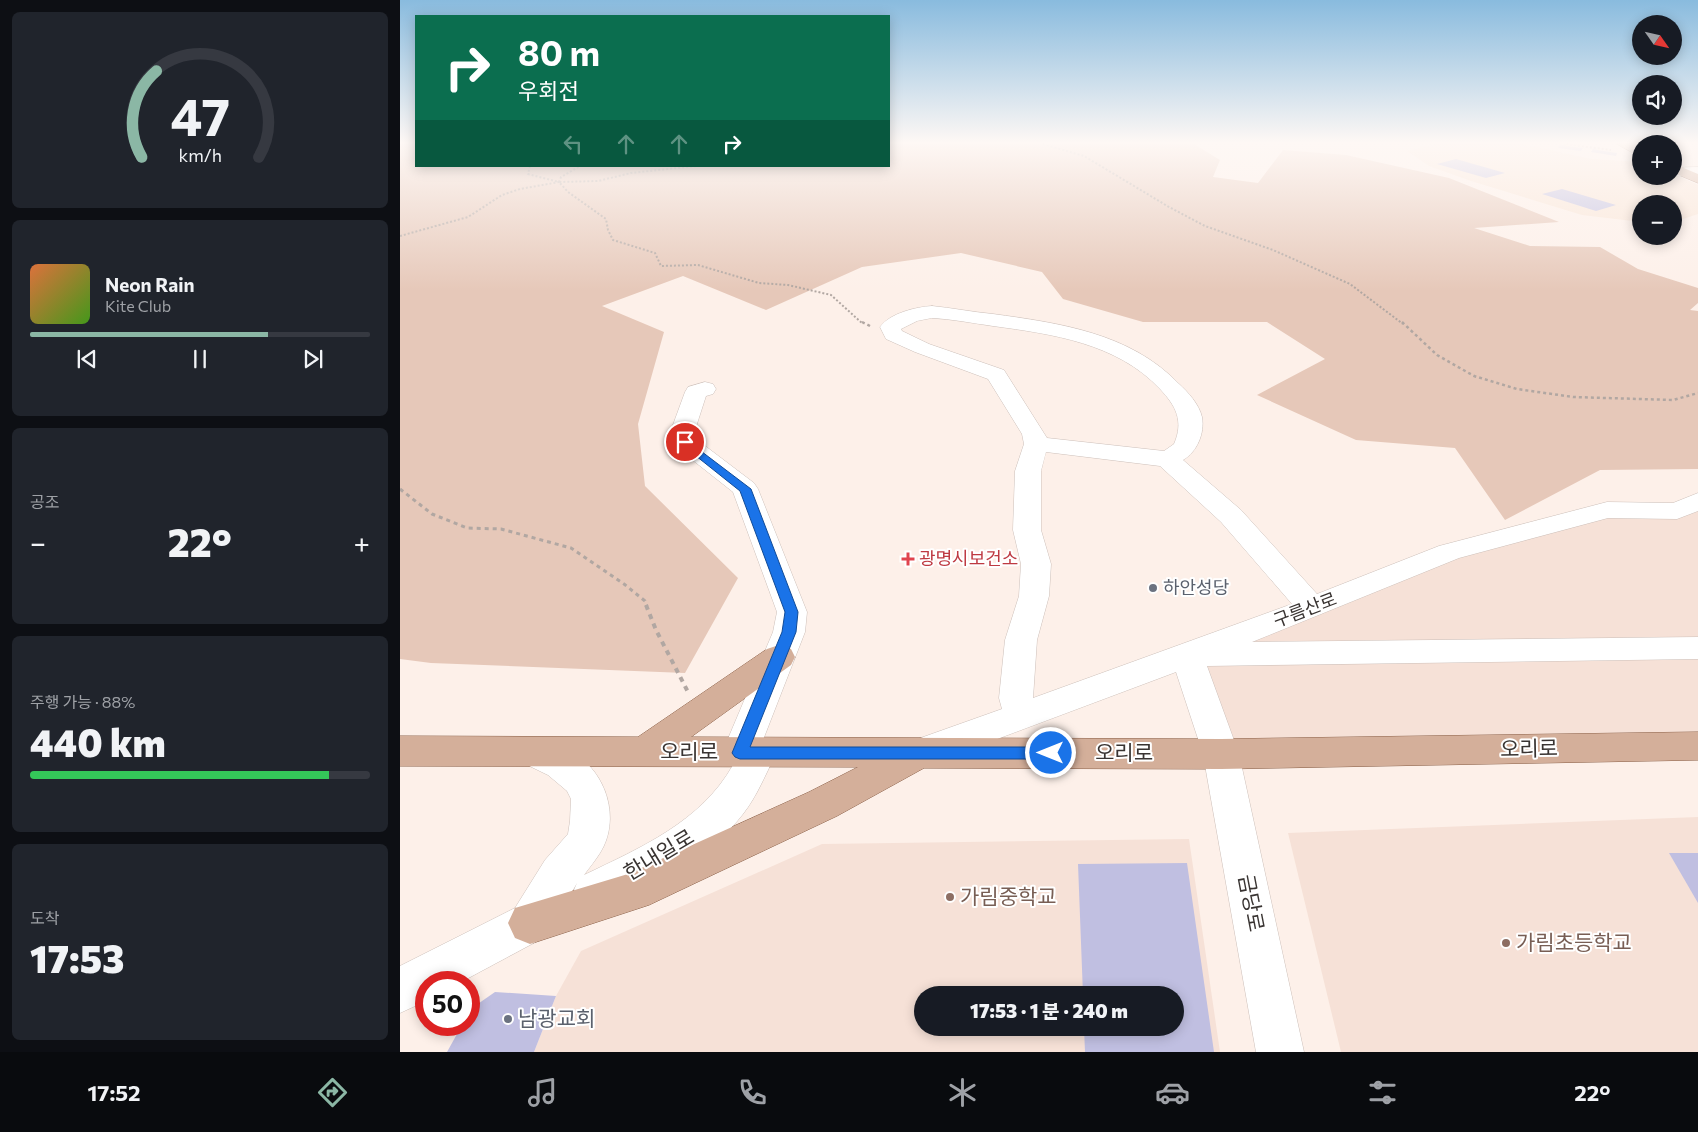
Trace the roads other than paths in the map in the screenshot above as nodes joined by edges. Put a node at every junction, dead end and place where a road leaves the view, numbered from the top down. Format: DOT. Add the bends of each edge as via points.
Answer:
graph roads {
  1 [pos="705,389"];
  2 [pos="1036,444"];
  3 [pos="1166,459"];
  4 [pos="1698,501"];
  5 [pos="1312,608"];
  6 [pos="1698,648"];
  7 [pos="1187,656"];
  8 [pos="779,657"];
  9 [pos="1021,716"];
  10 [pos="1698,746"];
  11 [pos="400,751"];
  12 [pos="534,752"];
  13 [pos="644,752"];
  14 [pos="749,753"];
  15 [pos="919,753"];
  16 [pos="1221,754"];
  17 [pos="530,923"];
  18 [pos="400,990"];
  19 [pos="1280,1052"];
  1 -- 8 [label="street, 한내일로" via="696,392 682,433 685,442 745,489 792,612 789,632"];
  2 -- 3 [label="street"];
  2 -- 3 [label="street" via="1034,434 996,375 893,335 890,327 901,320 931,312 1048,327 1102,342 1139,359 1167,382 1187,407 1192,424 1187,446 1180,454"];
  2 -- 9 [label="street" via="1028,471 1027,530 1036,564 1034,596 1021,640 1016,698"];
  3 -- 5 [label="street" via="1231,516"];
  4 -- 5 [label="street, 구름산로" via="1677,511 1607,510 1449,552"];
  5 -- 7 [label="street, 구름산로"];
  6 -- 7 [label="street"];
  7 -- 9 [label="street, 구름산로"];
  7 -- 16 [label="street, 금당로"];
  8 -- 13 [label="main road"];
  8 -- 14 [label="street, 한내일로"];
  9 -- 15 [label="street, 구름산로"];
  10 -- 16 [label="main road, 오리로"];
  11 -- 12 [label="main road, 오리로"];
  12 -- 13 [label="main road, 오리로"];
  12 -- 17 [label="street" via="561,764 580,780 590,799 590,821 586,841 560,873"];
  13 -- 14 [label="main road, 오리로"];
  14 -- 15 [label="main road, 오리로"];
  14 -- 17 [label="street, 한내일로" via="742,785 724,808 672,852"];
  15 -- 16 [label="main road, 오리로"];
  15 -- 17 [label="main road" via="823,804 634,891"];
  16 -- 19 [label="street, 금당로"];
  17 -- 18 [label="street, 한내일로"];
}
